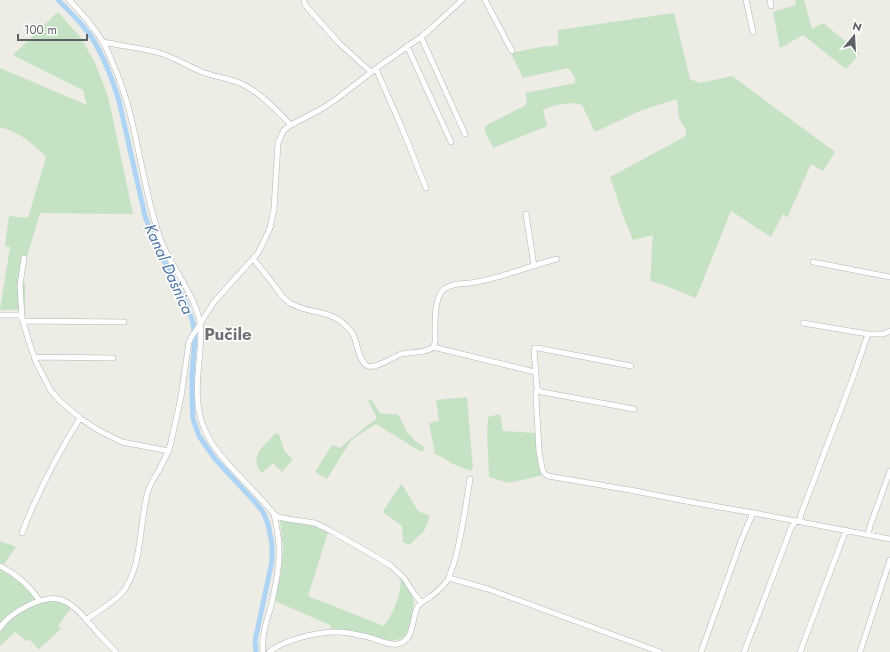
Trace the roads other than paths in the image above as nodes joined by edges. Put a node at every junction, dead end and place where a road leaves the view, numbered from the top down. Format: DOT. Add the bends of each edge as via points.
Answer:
graph roads {
  1 [pos="69,0"];
  2 [pos="304,0"];
  3 [pos="462,0"];
  4 [pos="485,0"];
  5 [pos="746,0"];
  6 [pos="753,32"];
  7 [pos="421,37"];
  8 [pos="103,42"];
  9 [pos="407,46"];
  10 [pos="512,51"];
  11 [pos="374,71"];
  12 [pos="291,125"];
  13 [pos="466,134"];
  14 [pos="451,142"];
  15 [pos="426,188"];
  16 [pos="526,214"];
  17 [pos="24,258"];
  18 [pos="253,259"];
  19 [pos="557,259"];
  20 [pos="812,262"];
  21 [pos="534,266"];
  22 [pos="890,277"];
  23 [pos="0,315"];
  24 [pos="23,320"];
  25 [pos="124,322"];
  26 [pos="803,323"];
  27 [pos="199,325"];
  28 [pos="890,331"];
  29 [pos="868,334"];
  30 [pos="433,347"];
  31 [pos="34,357"];
  32 [pos="113,358"];
  33 [pos="631,366"];
  34 [pos="535,372"];
  35 [pos="538,390"];
  36 [pos="634,410"];
  37 [pos="80,418"];
  38 [pos="169,451"];
  39 [pos="890,471"];
  40 [pos="470,479"];
  41 [pos="754,513"];
  42 [pos="274,514"];
  43 [pos="796,521"];
  44 [pos="846,530"];
  45 [pos="22,533"];
  46 [pos="868,535"];
  47 [pos="890,539"];
  48 [pos="890,560"];
  49 [pos="0,566"];
  50 [pos="449,578"];
  51 [pos="39,600"];
  52 [pos="421,602"];
  53 [pos="86,620"];
  54 [pos="0,628"];
  55 [pos="116,652"];
  56 [pos="263,652"];
  57 [pos="269,652"];
  58 [pos="660,652"];
  59 [pos="701,652"];
  60 [pos="744,652"];
  61 [pos="800,652"];
  62 [pos="860,652"];
  1 -- 8 [label="street"];
  2 -- 11 [label="street" via="305,5 340,44"];
  3 -- 7 [label="street"];
  4 -- 10 [label="street"];
  5 -- 6 [label="street"];
  7 -- 9 [label="street"];
  7 -- 13 [label="street"];
  8 -- 12 [label="street" via="159,53 203,72 242,84 273,106"];
  8 -- 27 [label="street" via="127,102 148,200 161,239 195,308"];
  9 -- 11 [label="street"];
  9 -- 14 [label="street"];
  11 -- 12 [label="street" via="329,104"];
  11 -- 15 [label="street" via="402,128"];
  12 -- 18 [label="street" via="284,130 278,143 275,199 270,228"];
  16 -- 21 [label="street"];
  17 -- 24 [label="street" via="20,285"];
  18 -- 27 [label="street" via="214,302"];
  18 -- 30 [label="street" via="289,302 328,314 345,324 352,332 361,359 367,366 378,365 402,354 429,350"];
  19 -- 21 [label="street"];
  20 -- 22 [label="street"];
  21 -- 30 [label="street" via="493,278 451,285 444,289 438,299"];
  23 -- 24 [label="street" via="19,315"];
  24 -- 25 [label="street"];
  24 -- 31 [label="street"];
  26 -- 29 [label="street"];
  27 -- 38 [label="street" via="189,342 181,397"];
  27 -- 42 [label="street" via="197,377 199,410 203,426 225,461"];
  28 -- 29 [label="street" via="883,334"];
  29 -- 43 [label="street" via="800,519"];
  30 -- 34 [label="street"];
  31 -- 32 [label="street"];
  31 -- 37 [label="street" via="51,391"];
  33 -- 34 [label="street" via="535,348"];
  34 -- 35 [label="street"];
  35 -- 36 [label="street"];
  35 -- 41 [label="street" via="536,396 539,452 542,468 548,476"];
  37 -- 38 [label="street" via="122,442"];
  37 -- 45 [label="street" via="40,490"];
  38 -- 53 [label="street" via="148,490 137,555 128,584 110,604"];
  39 -- 46 [label="street"];
  40 -- 50 [label="street" via="459,544"];
  41 -- 43 [label="street"];
  41 -- 59 [label="street"];
  42 -- 52 [label="street" via="314,523 378,558 404,578"];
  42 -- 56 [label="street" via="279,548"];
  43 -- 44 [label="street"];
  43 -- 60 [label="street"];
  44 -- 46 [label="street"];
  44 -- 61 [label="street"];
  46 -- 47 [label="street"];
  48 -- 62 [label="street"];
  49 -- 51 [label="street" via="21,579"];
  50 -- 52 [label="street" via="429,598"];
  50 -- 58 [label="street" via="488,589"];
  51 -- 53 [label="street" via="48,598 66,602"];
  51 -- 54 [label="street" via="15,614"];
  52 -- 57 [label="street" via="416,609 409,636 397,644 339,632 297,638"];
  53 -- 55 [label="street"];
}
